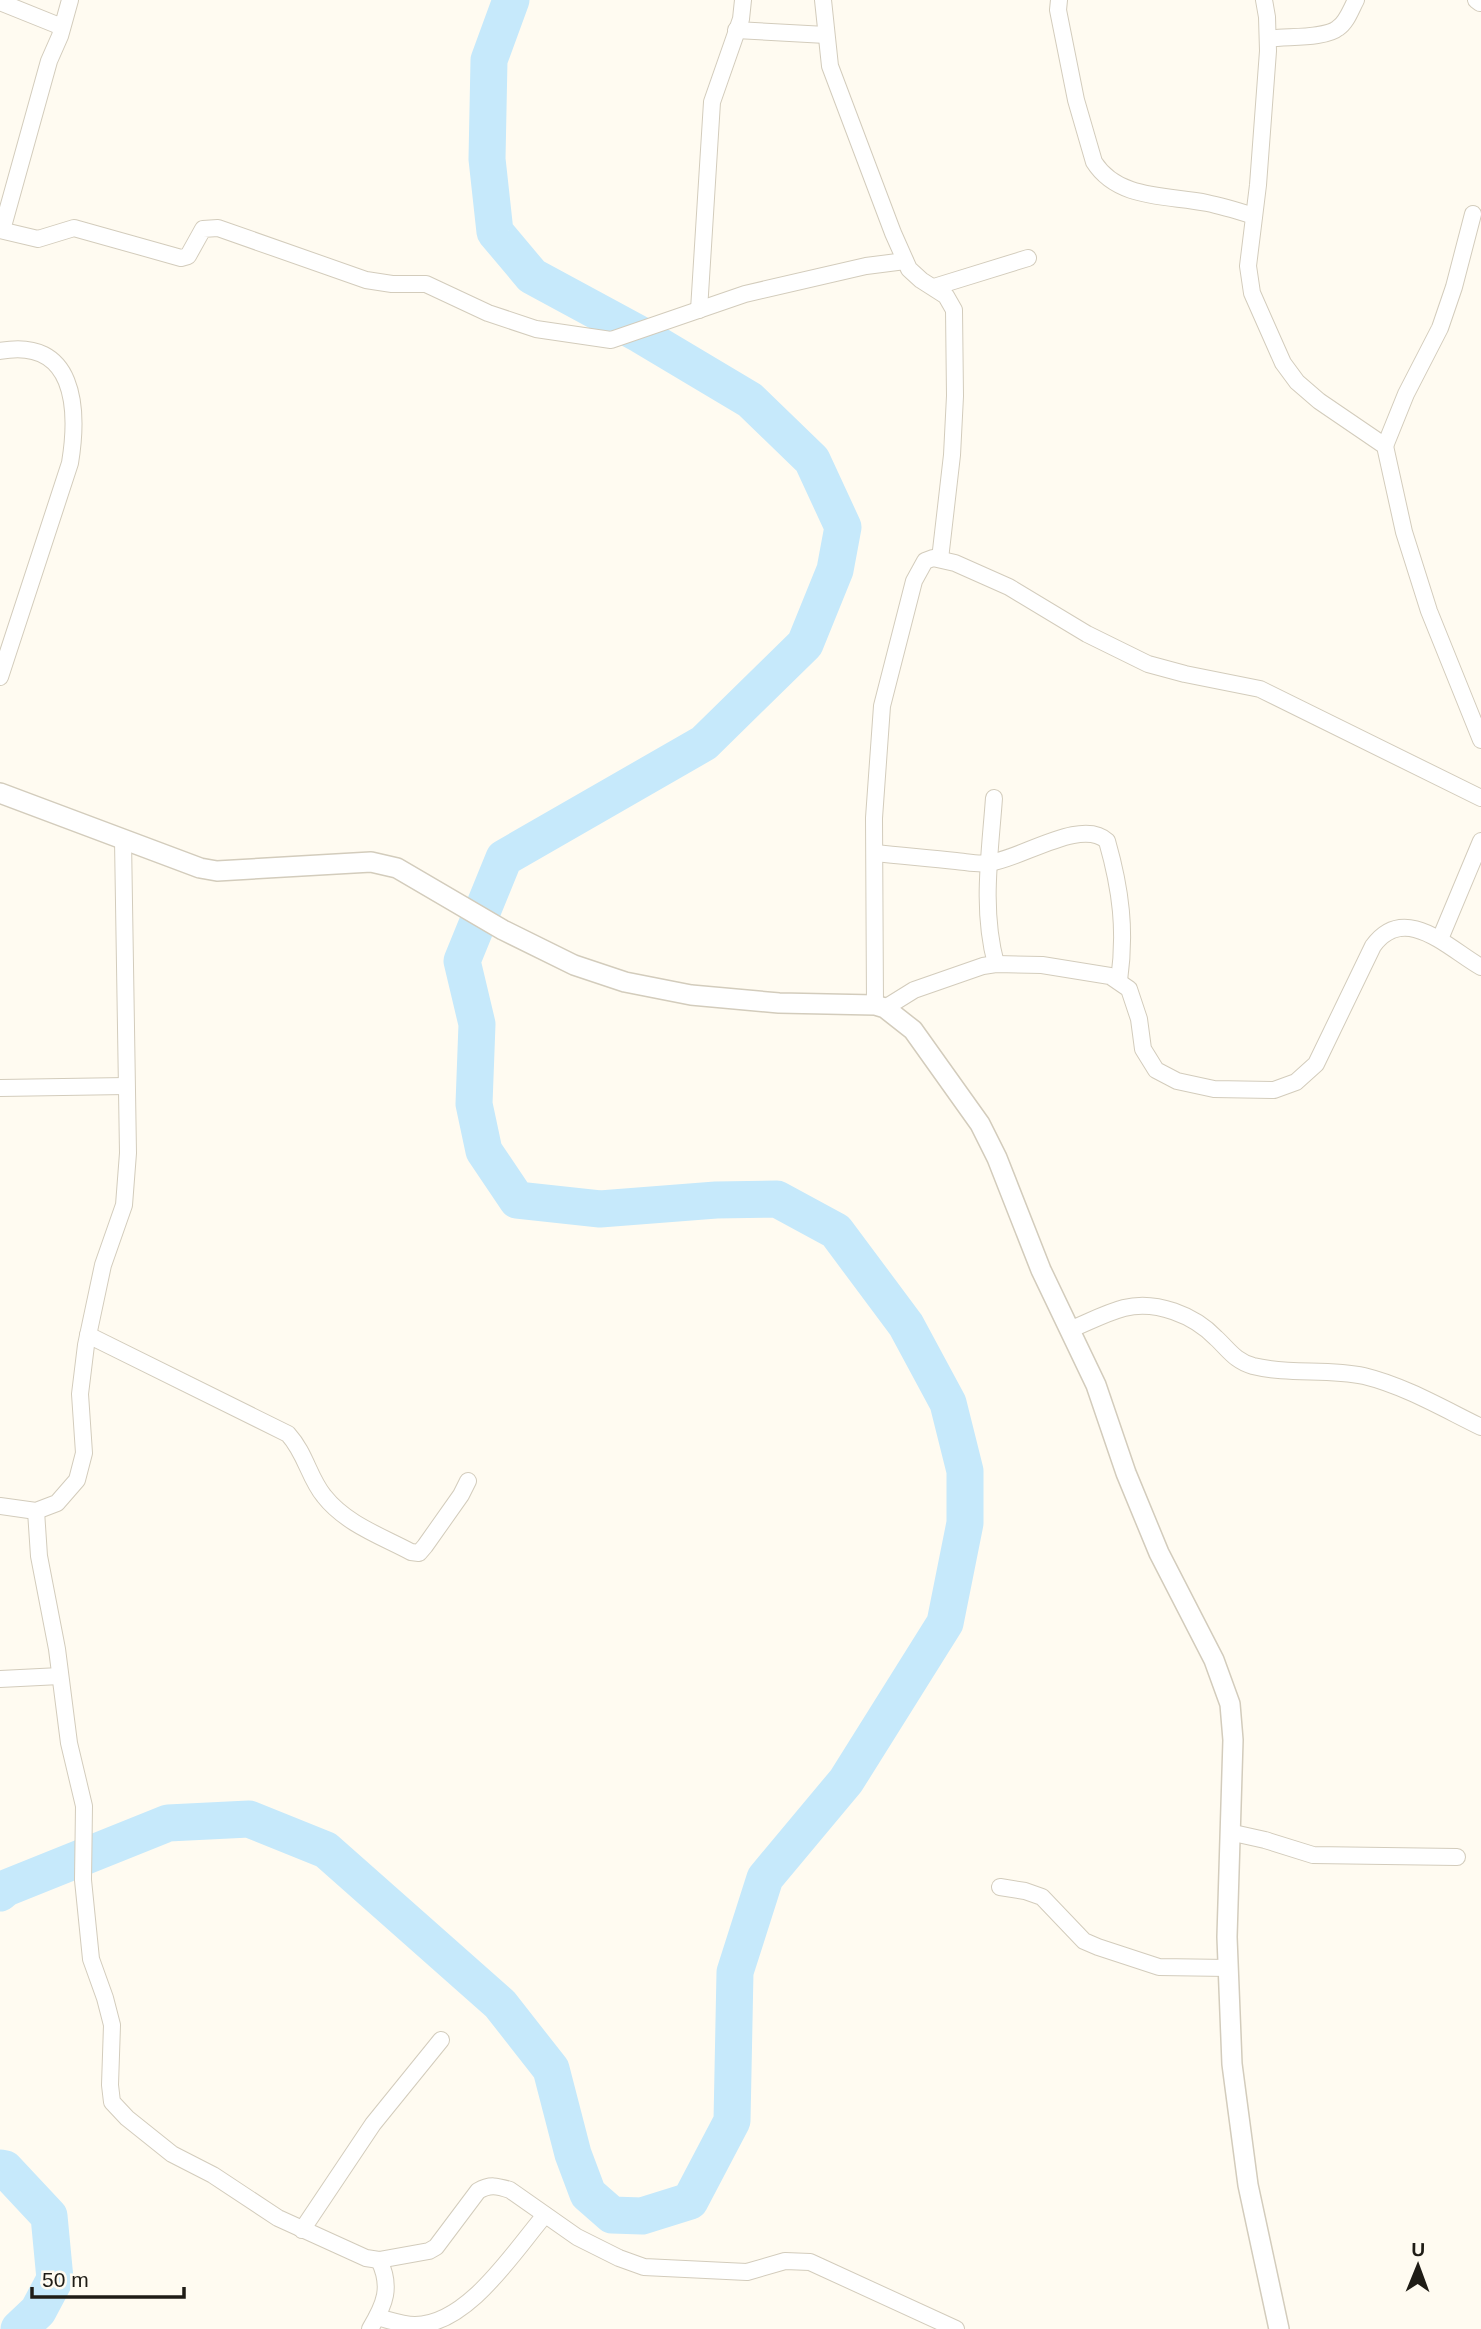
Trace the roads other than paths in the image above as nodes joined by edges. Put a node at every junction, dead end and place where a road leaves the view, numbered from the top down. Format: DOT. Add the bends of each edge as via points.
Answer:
graph roads {
  1 [pos="70,0"];
  2 [pos="743,0"];
  3 [pos="823,0"];
  4 [pos="1059,0"];
  5 [pos="1265,0"];
  6 [pos="1356,0"];
  7 [pos="1476,0"];
  8 [pos="0,2"];
  9 [pos="1480,3"];
  10 [pos="62,27"];
  11 [pos="736,30"];
  12 [pos="826,35"];
  13 [pos="1268,39"];
  14 [pos="1474,214"];
  15 [pos="1254,216"];
  16 [pos="1,230"];
  17 [pos="1028,258"];
  18 [pos="905,261"];
  19 [pos="934,287"];
  20 [pos="699,310"];
  21 [pos="0,351"];
  22 [pos="1385,446"];
  23 [pos="940,559"];
  24 [pos="0,677"];
  25 [pos="1481,740"];
  26 [pos="0,793"];
  27 [pos="994,798"];
  28 [pos="1481,798"];
  29 [pos="123,840"];
  30 [pos="1481,841"];
  31 [pos="875,853"];
  32 [pos="988,864"];
  33 [pos="1440,939"];
  34 [pos="996,964"];
  35 [pos="1481,967"];
  36 [pos="1119,981"];
  37 [pos="880,1006"];
  38 [pos="127,1086"];
  39 [pos="0,1088"];
  40 [pos="1069,1330"];
  41 [pos="88,1335"];
  42 [pos="1481,1427"];
  43 [pos="468,1481"];
  44 [pos="0,1506"];
  45 [pos="36,1511"];
  46 [pos="60,1676"];
  47 [pos="0,1679"];
  48 [pos="1229,1832"];
  49 [pos="1457,1857"];
  50 [pos="1000,1887"];
  51 [pos="1228,1968"];
  52 [pos="441,2040"];
  53 [pos="545,2215"];
  54 [pos="302,2230"];
  55 [pos="379,2260"];
  56 [pos="374,2323"];
  57 [pos="956,2329"];
  58 [pos="1279,2329"];
  1 -- 10 [label="street"];
  2 -- 11 [label="street"];
  3 -- 12 [label="street"];
  4 -- 15 [label="street" via="1076,100 1099,171 1144,194 1208,203"];
  5 -- 13 [label="street"];
  6 -- 13 [label="street" via="1338,29"];
  7 -- 9 [label="street"];
  8 -- 10 [label="street"];
  10 -- 16 [label="street"];
  11 -- 12 [label="street"];
  11 -- 20 [label="street" via="712,102"];
  12 -- 18 [label="street" via="830,66"];
  13 -- 15 [label="street"];
  14 -- 22 [label="street" via="1440,328"];
  15 -- 22 [label="street" via="1248,266 1252,293 1283,363 1319,401"];
  16 -- 20 [label="street" via="38,239 74,228 181,258 188,256 203,229 218,228 366,280 426,284 536,329 611,340"];
  17 -- 19 [label="street"];
  18 -- 19 [label="street"];
  18 -- 20 [label="street" via="745,294"];
  19 -- 23 [label="street" via="954,310 955,350 952,455"];
  21 -- 24 [label="street" via="37,350 58,366 72,392 74,440 71,463"];
  22 -- 25 [label="street" via="1404,532 1429,611"];
  23 -- 28 [label="street" via="1009,587 1148,664 1260,689"];
  23 -- 31 [label="street" via="925,561 914,581 887,682 876,782"];
  26 -- 29 [label="street"];
  27 -- 32 [label="street"];
  29 -- 37 [label="street" via="217,871 378,863 397,868 574,965 625,982 691,995"];
  29 -- 38 [label="street"];
  30 -- 33 [label="street"];
  31 -- 32 [label="street"];
  31 -- 37 [label="street"];
  32 -- 34 [label="street" via="987,911"];
  32 -- 36 [label="street" via="1082,833 1100,835 1107,841 1121,898 1124,934"];
  33 -- 35 [label="street"];
  33 -- 36 [label="street" via="1399,927 1380,937 1316,1064 1296,1082 1274,1090 1214,1089 1177,1081 1156,1070 1143,1049 1129,989"];
  34 -- 36 [label="street" via="1042,965"];
  34 -- 37 [label="street"];
  37 -- 40 [label="street" via="913,1030 980,1124"];
  38 -- 39 [label="street"];
  38 -- 41 [label="street" via="124,1206 103,1265"];
  40 -- 42 [label="street" via="1125,1308 1176,1312 1193,1320 1245,1363 1365,1377"];
  40 -- 48 [label="street" via="1103,1402 1159,1553 1222,1679 1233,1724"];
  41 -- 43 [label="street" via="288,1434 299,1446 323,1495 348,1520 411,1552 419,1553 425,1546"];
  41 -- 45 [label="street" via="80,1394 84,1454 77,1480 57,1503"];
  44 -- 45 [label="street"];
  45 -- 46 [label="street" via="39,1556"];
  46 -- 47 [label="street"];
  46 -- 54 [label="street" via="84,1806 83,1880 91,1959 112,2025 112,2102 165,2149"];
  48 -- 49 [label="street" via="1313,1855"];
  48 -- 51 [label="street"];
  50 -- 51 [label="street" via="1042,1897 1084,1941 1098,1947 1160,1967"];
  51 -- 58 [label="street" via="1232,2064 1248,2185"];
  52 -- 54 [label="street" via="373,2124"];
  53 -- 55 [label="street" via="510,2190 487,2186 470,2199 436,2247"];
  53 -- 56 [label="street" via="471,2301 444,2318 415,2325"];
  53 -- 57 [label="street" via="577,2237 644,2266 747,2272 785,2260 810,2262"];
  54 -- 55 [label="street"];
  55 -- 56 [label="street" via="386,2276 385,2296"];
}
